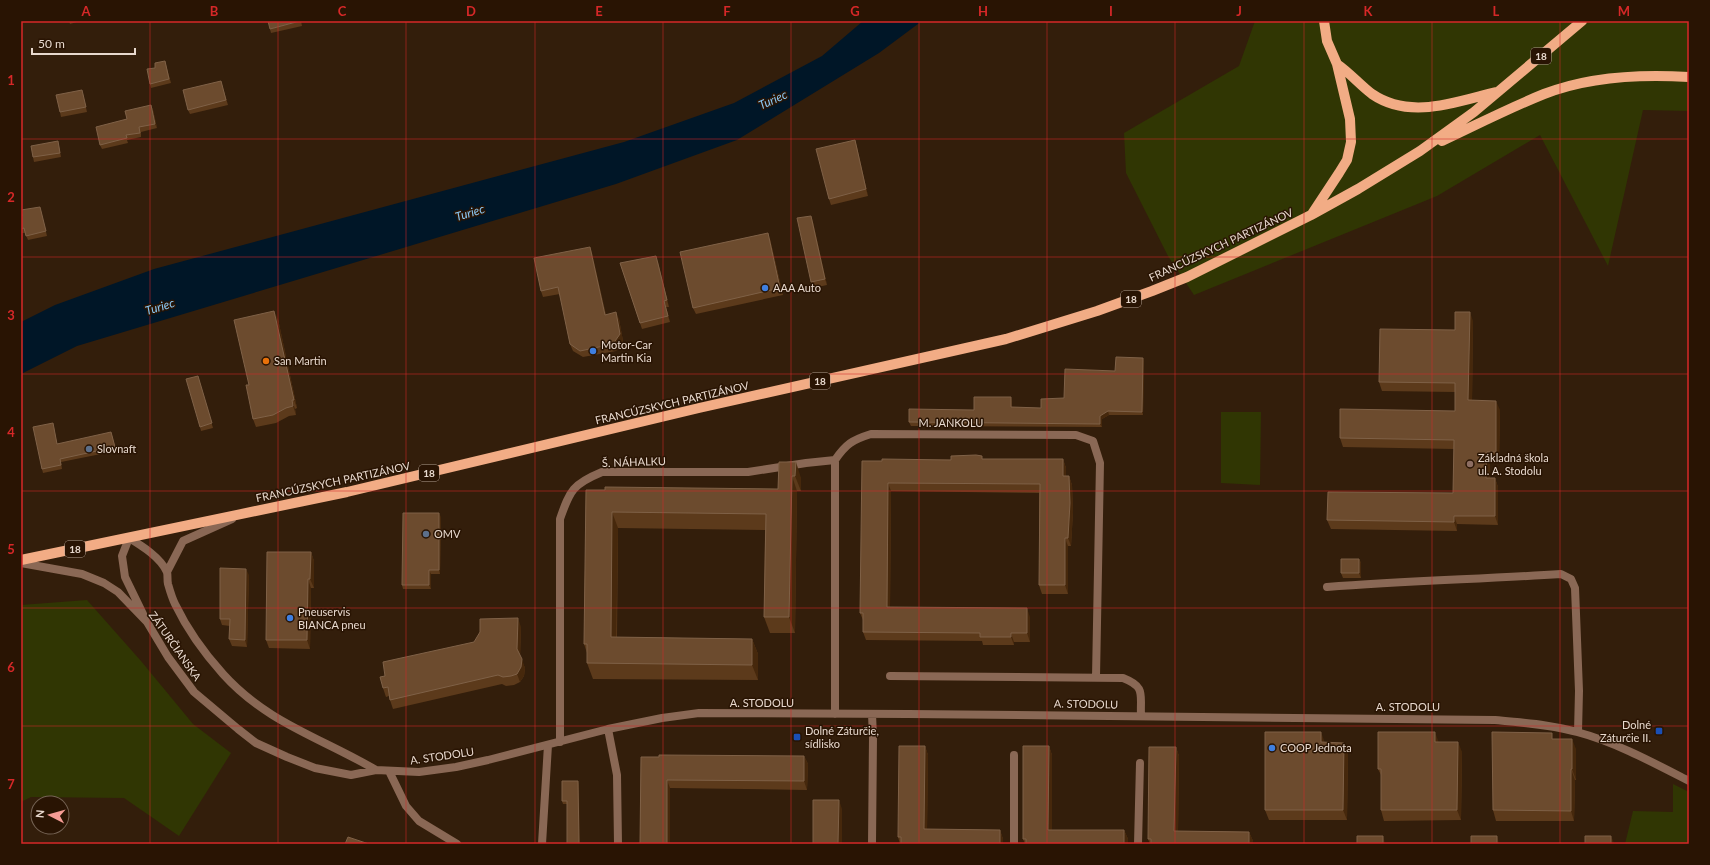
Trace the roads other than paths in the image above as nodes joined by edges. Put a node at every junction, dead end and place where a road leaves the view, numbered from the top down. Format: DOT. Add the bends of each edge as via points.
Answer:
graph roads {
  1 [pos="1324,21"];
  2 [pos="1582,21"];
  3 [pos="1337,64"];
  4 [pos="1689,78"];
  5 [pos="1500,91"];
  6 [pos="1420,151"];
  7 [pos="1311,215"];
  8 [pos="835,460"];
  9 [pos="244,514"];
  10 [pos="129,538"];
  11 [pos="21,560"];
  12 [pos="21,563"];
  13 [pos="166,572"];
  14 [pos="1327,587"];
  15 [pos="146,622"];
  16 [pos="890,676"];
  17 [pos="1096,677"];
  18 [pos="835,714"];
  19 [pos="872,714"];
  20 [pos="1140,716"];
  21 [pos="608,729"];
  22 [pos="1578,732"];
  23 [pos="560,742"];
  24 [pos="548,745"];
  25 [pos="1014,755"];
  26 [pos="1140,763"];
  27 [pos="376,770"];
  28 [pos="389,771"];
  29 [pos="1689,781"];
  30 [pos="457,844"];
  31 [pos="542,844"];
  32 [pos="618,844"];
  33 [pos="872,844"];
  34 [pos="1014,844"];
  35 [pos="1138,844"];
  1 -- 3 [label="main road" via="1327,41"];
  2 -- 5 [label="main road, 18"];
  3 -- 5 [label="main road" via="1373,94 1397,106 1437,106"];
  3 -- 7 [label="main road" via="1350,119 1351,142 1347,160"];
  4 -- 6 [label="main road" via="1660,75 1618,77 1579,84 1545,94"];
  5 -- 6 [label="main road, 18"];
  6 -- 7 [label="main road, 18" via="1358,190"];
  7 -- 9 [label="main road, FRANCÚZSKYCH PARTIZÁNOV / 18" via="1187,277 1096,311 1006,339"];
  8 -- 17 [label="street, M. JANKOLU" via="855,439 871,434 1076,435 1093,441 1100,463"];
  8 -- 18 [label="street"];
  8 -- 23 [label="street, Š. NÁHALKU" via="748,472 602,472 583,480 572,491 560,519"];
  9 -- 10 [label="main road, FRANCÚZSKYCH PARTIZÁNOV / 18"];
  9 -- 13 [label="street" via="183,541"];
  10 -- 11 [label="main road, FRANCÚZSKYCH PARTIZÁNOV / 18"];
  10 -- 13 [label="street" via="152,553"];
  10 -- 15 [label="street" via="122,556 125,578"];
  12 -- 15 [label="street, ZÁTURČIANSKA" via="82,574 104,583 118,592"];
  13 -- 27 [label="street" via="175,604 187,625 209,658 237,689 282,723"];
  14 -- 22 [label="street" via="1560,574 1571,579 1575,588"];
  15 -- 27 [label="street, ZÁTURČIANSKA" via="194,692 256,743 315,768 351,775"];
  16 -- 17 [label="street"];
  17 -- 20 [label="street" via="1123,678 1135,683 1140,690"];
  18 -- 19 [label="street, A. STODOLU"];
  18 -- 21 [label="street, A. STODOLU" via="699,714 662,718"];
  19 -- 20 [label="street, A. STODOLU"];
  19 -- 33 [label="street"];
  20 -- 22 [label="street, A. STODOLU" via="1467,718 1549,725"];
  21 -- 23 [label="street, A. STODOLU"];
  21 -- 32 [label="street" via="618,775"];
  22 -- 29 [label="street, A. STODOLU" via="1628,751"];
  23 -- 24 [label="street, A. STODOLU"];
  24 -- 28 [label="street, A. STODOLU" via="456,767 419,772"];
  24 -- 31 [label="street"];
  25 -- 34 [label="street"];
  26 -- 35 [label="street"];
  27 -- 28 [label="street, ZÁTURČIANSKA"];
  28 -- 30 [label="street" via="406,806 419,821"];
}
